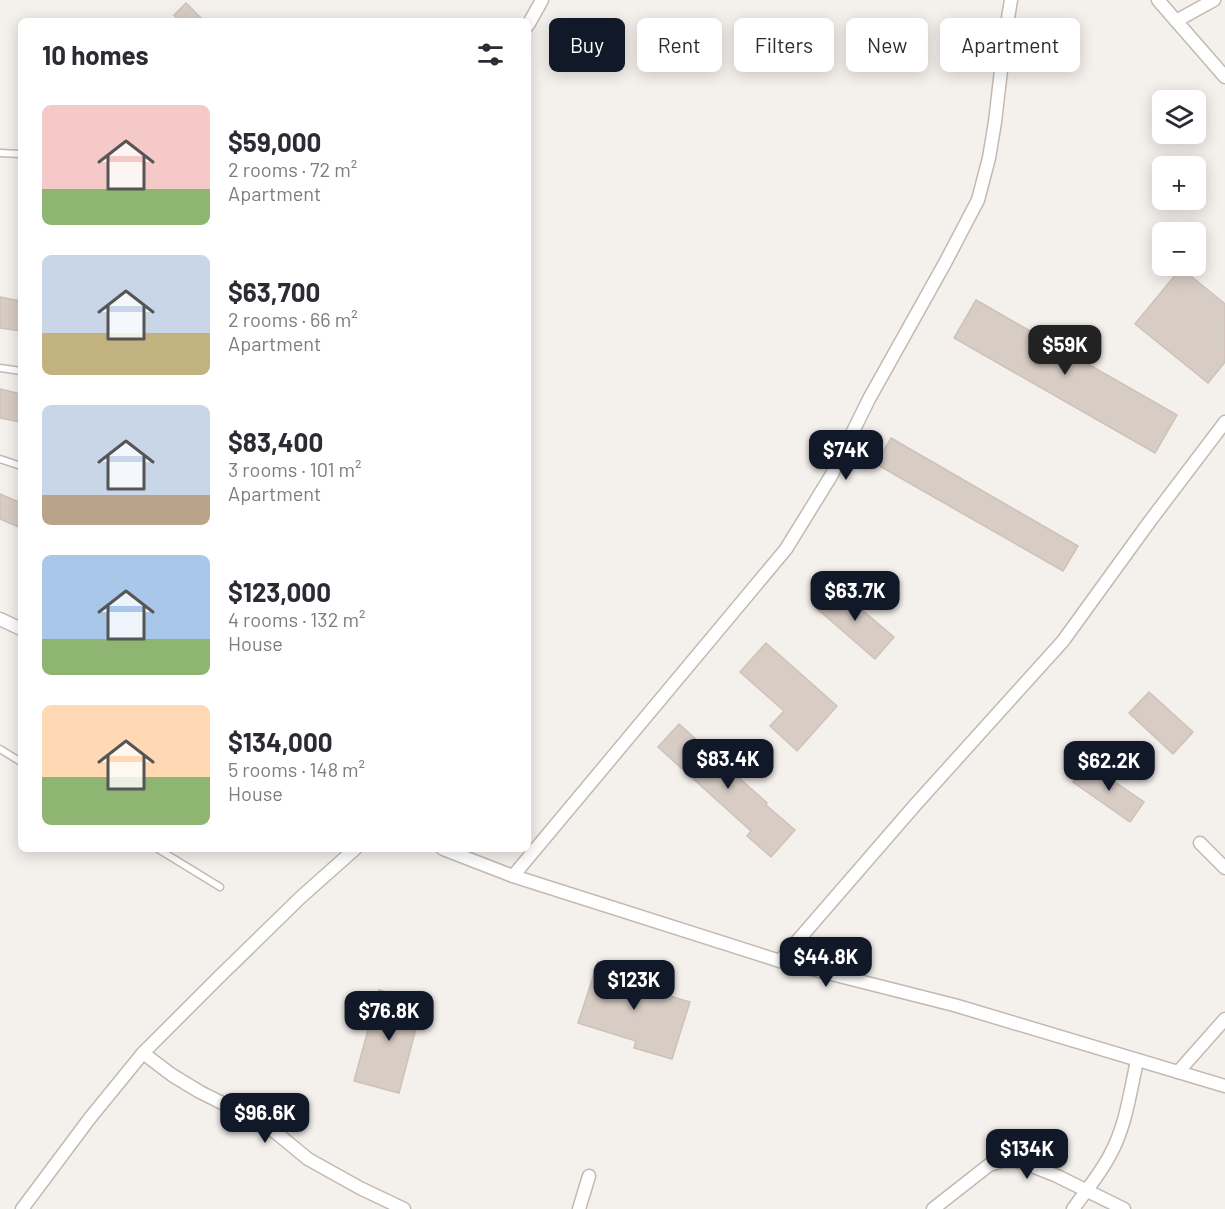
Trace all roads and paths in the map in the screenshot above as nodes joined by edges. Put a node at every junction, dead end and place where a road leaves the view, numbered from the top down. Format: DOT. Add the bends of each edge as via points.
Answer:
graph roads {
  1 [pos="542,0"];
  2 [pos="1011,0"];
  3 [pos="1158,0"];
  4 [pos="1214,0"];
  5 [pos="531,20"];
  6 [pos="1176,21"];
  7 [pos="1225,77"];
  8 [pos="0,153"];
  9 [pos="18,154"];
  10 [pos="0,368"];
  11 [pos="18,371"];
  12 [pos="1225,422"];
  13 [pos="0,459"];
  14 [pos="18,465"];
  15 [pos="0,619"];
  16 [pos="18,627"];
  17 [pos="0,749"];
  18 [pos="18,760"];
  19 [pos="1200,843"];
  20 [pos="163,852"];
  21 [pos="353,852"];
  22 [pos="450,852"];
  23 [pos="1225,868"];
  24 [pos="513,876"];
  25 [pos="220,886"];
  26 [pos="780,961"];
  27 [pos="1225,1019"];
  28 [pos="142,1053"];
  29 [pos="1137,1061"];
  30 [pos="1178,1072"];
  31 [pos="1225,1086"];
  32 [pos="590,1176"];
  33 [pos="1087,1190"];
  34 [pos="22,1209"];
  35 [pos="404,1209"];
  36 [pos="579,1209"];
  37 [pos="933,1209"];
  38 [pos="1073,1209"];
  39 [pos="1124,1209"];
  1 -- 5 [label="street"];
  2 -- 24 [label="street" via="995,122 978,200 831,476 786,549"];
  3 -- 6 [label="street"];
  4 -- 6 [label="street"];
  6 -- 7 [label="street"];
  8 -- 9 [label="lane"];
  10 -- 11 [label="lane"];
  12 -- 26 [label="street" via="1063,640"];
  13 -- 14 [label="lane"];
  15 -- 16 [label="street"];
  17 -- 18 [label="lane"];
  19 -- 23 [label="street"];
  20 -- 25 [label="lane"];
  21 -- 28 [label="street" via="292,905"];
  22 -- 24 [label="street"];
  24 -- 26 [label="street"];
  26 -- 29 [label="street" via="954,1005"];
  27 -- 30 [label="street"];
  28 -- 34 [label="street"];
  28 -- 35 [label="street" via="200,1092 274,1131 308,1159"];
  29 -- 30 [label="street"];
  29 -- 33 [label="street" via="1119,1136"];
  30 -- 31 [label="street"];
  32 -- 36 [label="street"];
  33 -- 37 [label="street" via="1028,1164 1003,1161 989,1165"];
  33 -- 38 [label="street"];
  33 -- 39 [label="street"];
}
